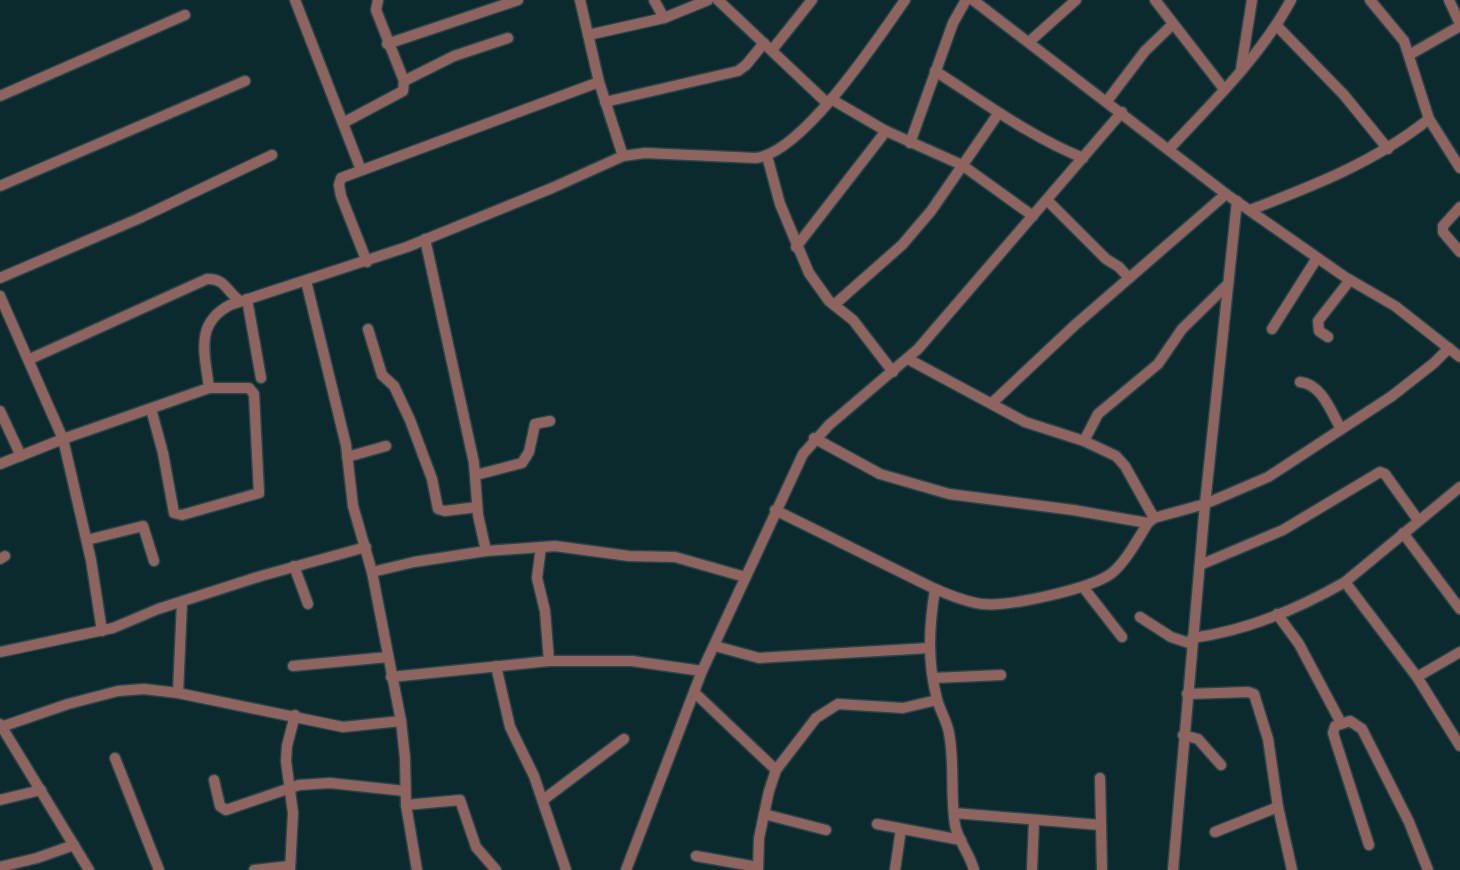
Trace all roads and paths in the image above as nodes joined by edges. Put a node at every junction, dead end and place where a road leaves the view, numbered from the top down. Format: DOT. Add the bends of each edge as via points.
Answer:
graph roads {
  1 [pos="295,0"];
  2 [pos="378,0"];
  3 [pos="518,0"];
  4 [pos="580,0"];
  5 [pos="654,0"];
  6 [pos="708,0"];
  7 [pos="718,0"];
  8 [pos="812,0"];
  9 [pos="905,0"];
  10 [pos="966,0"];
  11 [pos="973,0"];
  12 [pos="1076,0"];
  13 [pos="1155,0"];
  14 [pos="1291,0"];
  15 [pos="1370,0"];
  16 [pos="1449,0"];
  17 [pos="1249,3"];
  18 [pos="185,15"];
  19 [pos="664,18"];
  20 [pos="1173,24"];
  21 [pos="1460,25"];
  22 [pos="1277,26"];
  23 [pos="588,35"];
  24 [pos="508,38"];
  25 [pos="1029,42"];
  26 [pos="387,44"];
  27 [pos="768,47"];
  28 [pos="1409,55"];
  29 [pos="935,71"];
  30 [pos="1240,73"];
  31 [pos="245,81"];
  32 [pos="404,81"];
  33 [pos="599,82"];
  34 [pos="1224,89"];
  35 [pos="0,96"];
  36 [pos="829,101"];
  37 [pos="1107,101"];
  38 [pos="605,102"];
  39 [pos="1122,112"];
  40 [pos="998,114"];
  41 [pos="1429,119"];
  42 [pos="343,123"];
  43 [pos="886,131"];
  44 [pos="910,143"];
  45 [pos="1169,149"];
  46 [pos="1388,149"];
  47 [pos="272,155"];
  48 [pos="623,156"];
  49 [pos="767,156"];
  50 [pos="1083,158"];
  51 [pos="962,165"];
  52 [pos="1460,168"];
  53 [pos="361,170"];
  54 [pos="0,186"];
  55 [pos="1226,194"];
  56 [pos="1047,200"];
  57 [pos="1237,201"];
  58 [pos="1460,207"];
  59 [pos="1250,210"];
  60 [pos="1033,216"];
  61 [pos="425,239"];
  62 [pos="796,247"];
  63 [pos="1460,252"];
  64 [pos="1317,258"];
  65 [pos="367,262"];
  66 [pos="0,278"];
  67 [pos="1129,278"];
  68 [pos="1350,280"];
  69 [pos="306,281"];
  70 [pos="1228,284"];
  71 [pos="0,296"];
  72 [pos="244,300"];
  73 [pos="834,305"];
  74 [pos="368,329"];
  75 [pos="1272,329"];
  76 [pos="1328,337"];
  77 [pos="1456,352"];
  78 [pos="30,359"];
  79 [pos="908,359"];
  80 [pos="893,372"];
  81 [pos="261,378"];
  82 [pos="1300,382"];
  83 [pos="209,388"];
  84 [pos="992,403"];
  85 [pos="151,409"];
  86 [pos="0,411"];
  87 [pos="550,421"];
  88 [pos="1341,429"];
  89 [pos="814,438"];
  90 [pos="63,439"];
  91 [pos="1084,441"];
  92 [pos="386,446"];
  93 [pos="21,456"];
  94 [pos="347,457"];
  95 [pos="0,464"];
  96 [pos="476,475"];
  97 [pos="1460,487"];
  98 [pos="1205,504"];
  99 [pos="477,507"];
  100 [pos="775,510"];
  101 [pos="1418,520"];
  102 [pos="1151,521"];
  103 [pos="1403,533"];
  104 [pos="87,540"];
  105 [pos="366,547"];
  106 [pos="541,547"];
  107 [pos="486,551"];
  108 [pos="154,561"];
  109 [pos="1200,565"];
  110 [pos="294,566"];
  111 [pos="372,572"];
  112 [pos="745,577"];
  113 [pos="1345,582"];
  114 [pos="1083,587"];
  115 [pos="935,589"];
  116 [pos="182,602"];
  117 [pos="308,604"];
  118 [pos="1460,609"];
  119 [pos="1277,614"];
  120 [pos="1140,617"];
  121 [pos="102,631"];
  122 [pos="1122,637"];
  123 [pos="1192,641"];
  124 [pos="715,646"];
  125 [pos="929,648"];
  126 [pos="0,652"];
  127 [pos="1460,652"];
  128 [pos="388,657"];
  129 [pos="549,661"];
  130 [pos="293,666"];
  131 [pos="496,666"];
  132 [pos="702,671"];
  133 [pos="1001,675"];
  134 [pos="391,677"];
  135 [pos="1417,677"];
  136 [pos="933,678"];
  137 [pos="178,693"];
  138 [pos="695,693"];
  139 [pos="1187,694"];
  140 [pos="937,700"];
  141 [pos="295,715"];
  142 [pos="401,721"];
  143 [pos="1341,723"];
  144 [pos="1,725"];
  145 [pos="1183,735"];
  146 [pos="624,739"];
  147 [pos="1460,746"];
  148 [pos="115,758"];
  149 [pos="1221,765"];
  150 [pos="776,770"];
  151 [pos="1100,778"];
  152 [pos="214,780"];
  153 [pos="290,788"];
  154 [pos="41,790"];
  155 [pos="405,791"];
  156 [pos="0,800"];
  157 [pos="543,800"];
  158 [pos="406,805"];
  159 [pos="1278,807"];
  160 [pos="954,813"];
  161 [pos="764,814"];
  162 [pos="1034,820"];
  163 [pos="877,824"];
  164 [pos="1100,825"];
  165 [pos="901,829"];
  166 [pos="826,830"];
  167 [pos="1215,832"];
  168 [pos="961,840"];
  169 [pos="74,845"];
  170 [pos="1369,845"];
  171 [pos="696,856"];
  172 [pos="0,867"];
  173 [pos="290,868"];
  174 [pos="758,868"];
  175 [pos="89,870"];
  176 [pos="159,870"];
  177 [pos="254,870"];
  178 [pos="417,870"];
  179 [pos="496,870"];
  180 [pos="566,870"];
  181 [pos="626,870"];
  182 [pos="895,870"];
  183 [pos="974,870"];
  184 [pos="1032,870"];
  185 [pos="1102,870"];
  186 [pos="1173,870"];
  187 [pos="1292,870"];
  188 [pos="1428,870"];
  1 -- 42 [label="street"];
  2 -- 26 [label="street"];
  3 -- 26 [label="street"];
  4 -- 23 [label="street"];
  5 -- 19 [label="street"];
  6 -- 19 [label="street"];
  7 -- 27 [label="street"];
  8 -- 27 [label="street"];
  9 -- 36 [label="street"];
  10 -- 29 [label="street"];
  11 -- 25 [label="street"];
  12 -- 25 [label="street"];
  13 -- 20 [label="street"];
  14 -- 22 [label="street"];
  15 -- 28 [label="street" via="1398,32"];
  16 -- 21 [label="street"];
  17 -- 30 [label="street"];
  18 -- 35 [label="street"];
  19 -- 23 [label="street"];
  20 -- 34 [label="street"];
  20 -- 37 [label="street"];
  21 -- 28 [label="street"];
  22 -- 30 [label="street"];
  22 -- 46 [label="street"];
  23 -- 33 [label="street"];
  24 -- 32 [label="street"];
  25 -- 37 [label="street"];
  26 -- 32 [label="street"];
  27 -- 36 [label="street"];
  27 -- 38 [label="street" via="738,71"];
  28 -- 41 [label="street"];
  29 -- 40 [label="street"];
  29 -- 44 [label="street"];
  30 -- 34 [label="street"];
  31 -- 54 [label="street"];
  32 -- 42 [label="street" via="398,96"];
  33 -- 38 [label="street"];
  33 -- 53 [label="street"];
  34 -- 45 [label="street"];
  36 -- 43 [label="street"];
  36 -- 49 [label="street" via="790,143"];
  37 -- 39 [label="street"];
  38 -- 48 [label="street"];
  39 -- 45 [label="street"];
  39 -- 50 [label="street"];
  40 -- 50 [label="street"];
  40 -- 51 [label="street"];
  41 -- 46 [label="street"];
  41 -- 52 [label="street"];
  42 -- 53 [label="street"];
  43 -- 44 [label="street"];
  43 -- 62 [label="street"];
  44 -- 51 [label="street"];
  45 -- 55 [label="street"];
  46 -- 59 [label="street"];
  47 -- 66 [label="street"];
  48 -- 49 [label="street"];
  48 -- 61 [label="street"];
  49 -- 62 [label="street"];
  50 -- 56 [label="street"];
  51 -- 60 [label="street"];
  51 -- 73 [label="street" via="902,245"];
  53 -- 65 [label="street" via="341,178 339,185"];
  55 -- 57 [label="street"];
  55 -- 67 [label="street"];
  56 -- 60 [label="street"];
  56 -- 67 [label="street"];
  57 -- 59 [label="street"];
  57 -- 70 [label="street"];
  58 -- 63 [label="street" via="1443,232"];
  59 -- 64 [label="street"];
  60 -- 79 [label="street"];
  61 -- 65 [label="street"];
  61 -- 96 [label="street"];
  62 -- 73 [label="street"];
  64 -- 68 [label="street"];
  64 -- 75 [label="street"];
  65 -- 69 [label="street"];
  67 -- 84 [label="street"];
  68 -- 76 [label="street" via="1318,321 1319,331"];
  68 -- 77 [label="street"];
  69 -- 72 [label="street"];
  69 -- 94 [label="street"];
  70 -- 91 [label="street" via="1182,329 1158,364 1098,414"];
  70 -- 98 [label="street"];
  71 -- 78 [label="street"];
  72 -- 78 [label="street" via="224,283 207,279"];
  72 -- 81 [label="street"];
  72 -- 83 [label="street" via="216,312 208,324 204,339"];
  73 -- 80 [label="street" via="853,320"];
  74 -- 99 [label="street" via="382,375 394,386 410,420 438,509"];
  77 -- 88 [label="street"];
  78 -- 90 [label="street"];
  79 -- 80 [label="street"];
  79 -- 84 [label="street"];
  80 -- 89 [label="street"];
  82 -- 88 [label="street" via="1321,395"];
  83 -- 85 [label="street"];
  83 -- 85 [label="street" via="252,390 256,495 174,513"];
  84 -- 91 [label="street" via="1025,422"];
  85 -- 90 [label="street"];
  86 -- 93 [label="street"];
  87 -- 96 [label="street" via="535,424 522,463"];
  88 -- 98 [label="street" via="1268,477"];
  89 -- 100 [label="street"];
  89 -- 102 [label="street" via="880,474 949,494"];
  90 -- 93 [label="street"];
  90 -- 104 [label="street"];
  91 -- 102 [label="street" via="1125,466"];
  92 -- 94 [label="street"];
  93 -- 95 [label="street"];
  94 -- 105 [label="street" via="353,506"];
  96 -- 99 [label="street"];
  97 -- 101 [label="street"];
  98 -- 102 [label="street"];
  98 -- 109 [label="street"];
  99 -- 107 [label="street"];
  100 -- 112 [label="street"];
  100 -- 115 [label="street"];
  101 -- 103 [label="street"];
  101 -- 109 [label="street" via="1380,472 1283,530"];
  102 -- 114 [label="street" via="1122,563"];
  103 -- 113 [label="street"];
  103 -- 118 [label="street"];
  104 -- 108 [label="street" via="143,526"];
  104 -- 121 [label="street"];
  105 -- 110 [label="street"];
  105 -- 111 [label="street"];
  106 -- 107 [label="street"];
  106 -- 112 [label="street" via="675,557"];
  106 -- 129 [label="street" via="537,578"];
  107 -- 111 [label="street"];
  109 -- 123 [label="street"];
  110 -- 116 [label="street"];
  110 -- 117 [label="street"];
  111 -- 128 [label="street"];
  112 -- 124 [label="street"];
  113 -- 119 [label="street"];
  113 -- 135 [label="street"];
  114 -- 115 [label="street" via="998,605"];
  114 -- 122 [label="street"];
  115 -- 125 [label="street"];
  116 -- 121 [label="street"];
  116 -- 137 [label="street"];
  119 -- 123 [label="street"];
  119 -- 143 [label="street"];
  120 -- 123 [label="street" via="1171,637"];
  121 -- 126 [label="street"];
  123 -- 139 [label="street"];
  124 -- 125 [label="street" via="759,658"];
  124 -- 132 [label="street"];
  125 -- 136 [label="street"];
  127 -- 135 [label="street"];
  128 -- 130 [label="street"];
  128 -- 134 [label="street"];
  129 -- 131 [label="street"];
  129 -- 132 [label="street" via="632,661"];
  131 -- 134 [label="street"];
  131 -- 157 [label="street" via="510,727"];
  132 -- 138 [label="street"];
  133 -- 136 [label="street"];
  134 -- 142 [label="street"];
  135 -- 147 [label="street"];
  136 -- 140 [label="street"];
  137 -- 141 [label="street"];
  137 -- 144 [label="street" via="118,691"];
  138 -- 150 [label="street"];
  138 -- 181 [label="street"];
  139 -- 145 [label="street"];
  139 -- 159 [label="street" via="1252,692 1268,739"];
  140 -- 150 [label="street" via="903,708 838,704 816,718"];
  140 -- 160 [label="street" via="953,757"];
  141 -- 142 [label="street" via="349,727"];
  141 -- 153 [label="street" via="287,746"];
  142 -- 155 [label="street"];
  143 -- 170 [label="street" via="1333,733"];
  143 -- 188 [label="street" via="1350,721 1362,729"];
  144 -- 154 [label="street"];
  145 -- 149 [label="street" via="1198,739"];
  145 -- 186 [label="street"];
  146 -- 157 [label="street"];
  148 -- 176 [label="street"];
  150 -- 161 [label="street"];
  151 -- 164 [label="street"];
  152 -- 153 [label="street" via="220,806 226,810"];
  153 -- 155 [label="street" via="330,783"];
  153 -- 173 [label="street"];
  154 -- 156 [label="street"];
  154 -- 169 [label="street"];
  155 -- 158 [label="street"];
  157 -- 180 [label="street"];
  158 -- 178 [label="street"];
  158 -- 179 [label="street" via="460,800 476,847"];
  159 -- 167 [label="street"];
  159 -- 187 [label="street"];
  160 -- 162 [label="street"];
  160 -- 168 [label="street"];
  161 -- 166 [label="street"];
  161 -- 174 [label="street"];
  162 -- 164 [label="street"];
  162 -- 184 [label="street"];
  163 -- 165 [label="street"];
  164 -- 185 [label="street"];
  165 -- 168 [label="street"];
  165 -- 182 [label="street"];
  168 -- 183 [label="street"];
  169 -- 172 [label="street"];
  169 -- 175 [label="street"];
  171 -- 174 [label="street"];
  173 -- 177 [label="street"];
}
